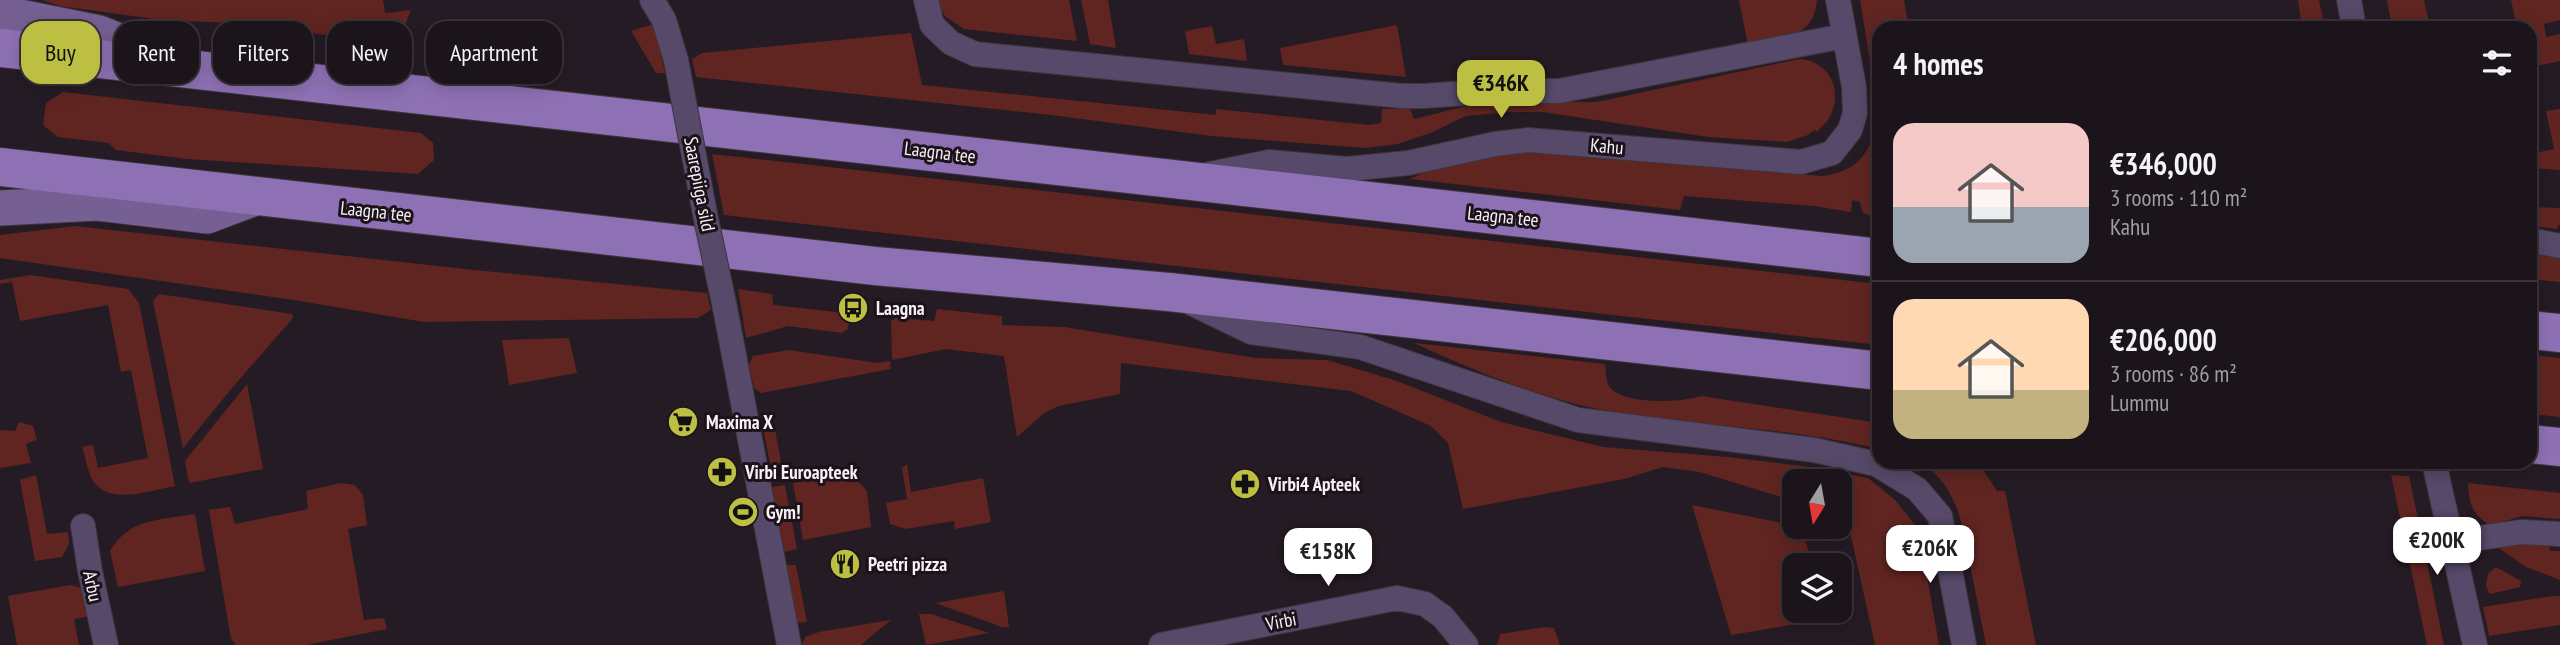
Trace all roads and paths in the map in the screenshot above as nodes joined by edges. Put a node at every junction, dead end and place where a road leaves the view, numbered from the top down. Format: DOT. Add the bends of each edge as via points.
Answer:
graph roads {
  1 [pos="652,0"];
  2 [pos="926,0"];
  3 [pos="1838,0"];
  4 [pos="2348,0"];
  5 [pos="0,13"];
  6 [pos="2352,21"];
  7 [pos="1844,36"];
  8 [pos="114,39"];
  9 [pos="0,48"];
  10 [pos="114,61"];
  11 [pos="199,70"];
  12 [pos="0,167"];
  13 [pos="1182,180"];
  14 [pos="256,198"];
  15 [pos="0,208"];
  16 [pos="2537,241"];
  17 [pos="2560,246"];
  18 [pos="1872,257"];
  19 [pos="1168,292"];
  20 [pos="2537,331"];
  21 [pos="2560,333"];
  22 [pos="1872,371"];
  23 [pos="2537,445"];
  24 [pos="2560,447"];
  25 [pos="1872,463"];
  26 [pos="1885,469"];
  27 [pos="2435,469"];
  28 [pos="83,526"];
  29 [pos="2560,534"];
  30 [pos="2451,542"];
  31 [pos="1463,644"];
  32 [pos="106,645"];
  33 [pos="789,645"];
  34 [pos="1161,645"];
  35 [pos="1964,645"];
  36 [pos="2475,645"];
  1 -- 33 [label="street, Saarepiiga sild, bridge" via="664,20 676,60"];
  2 -- 7 [label="street" via="932,25 951,43 975,54 1402,96 1559,91"];
  3 -- 7 [label="street, Kahu"];
  4 -- 6 [label="street"];
  5 -- 8 [label="street"];
  7 -- 13 [label="street, Kahu" via="1854,87 1850,130 1832,153 1801,162 1528,140 1408,163 1347,169 1269,162"];
  9 -- 10 [label="main road, Laagna tee"];
  11 -- 13 [label="main road, Laagna tee"];
  12 -- 14 [label="main road, Laagna tee"];
  13 -- 18 [label="main road, Laagna tee"];
  14 -- 15 [label="street" via="207,216 97,203"];
  14 -- 19 [label="main road, Laagna tee" via="875,266"];
  16 -- 17 [label="street"];
  19 -- 22 [label="main road, Laagna tee"];
  19 -- 25 [label="street" via="1251,332 1360,347 1578,420 1814,450"];
  20 -- 21 [label="main road"];
  23 -- 24 [label="main road"];
  26 -- 35 [label="street" via="1917,488 1940,516"];
  27 -- 30 [label="street"];
  28 -- 32 [label="street, Arbu"];
  29 -- 30 [label="street" via="2521,532"];
  30 -- 36 [label="street"];
  31 -- 34 [label="street, Virbi" via="1443,617 1425,604 1397,598"];
}
